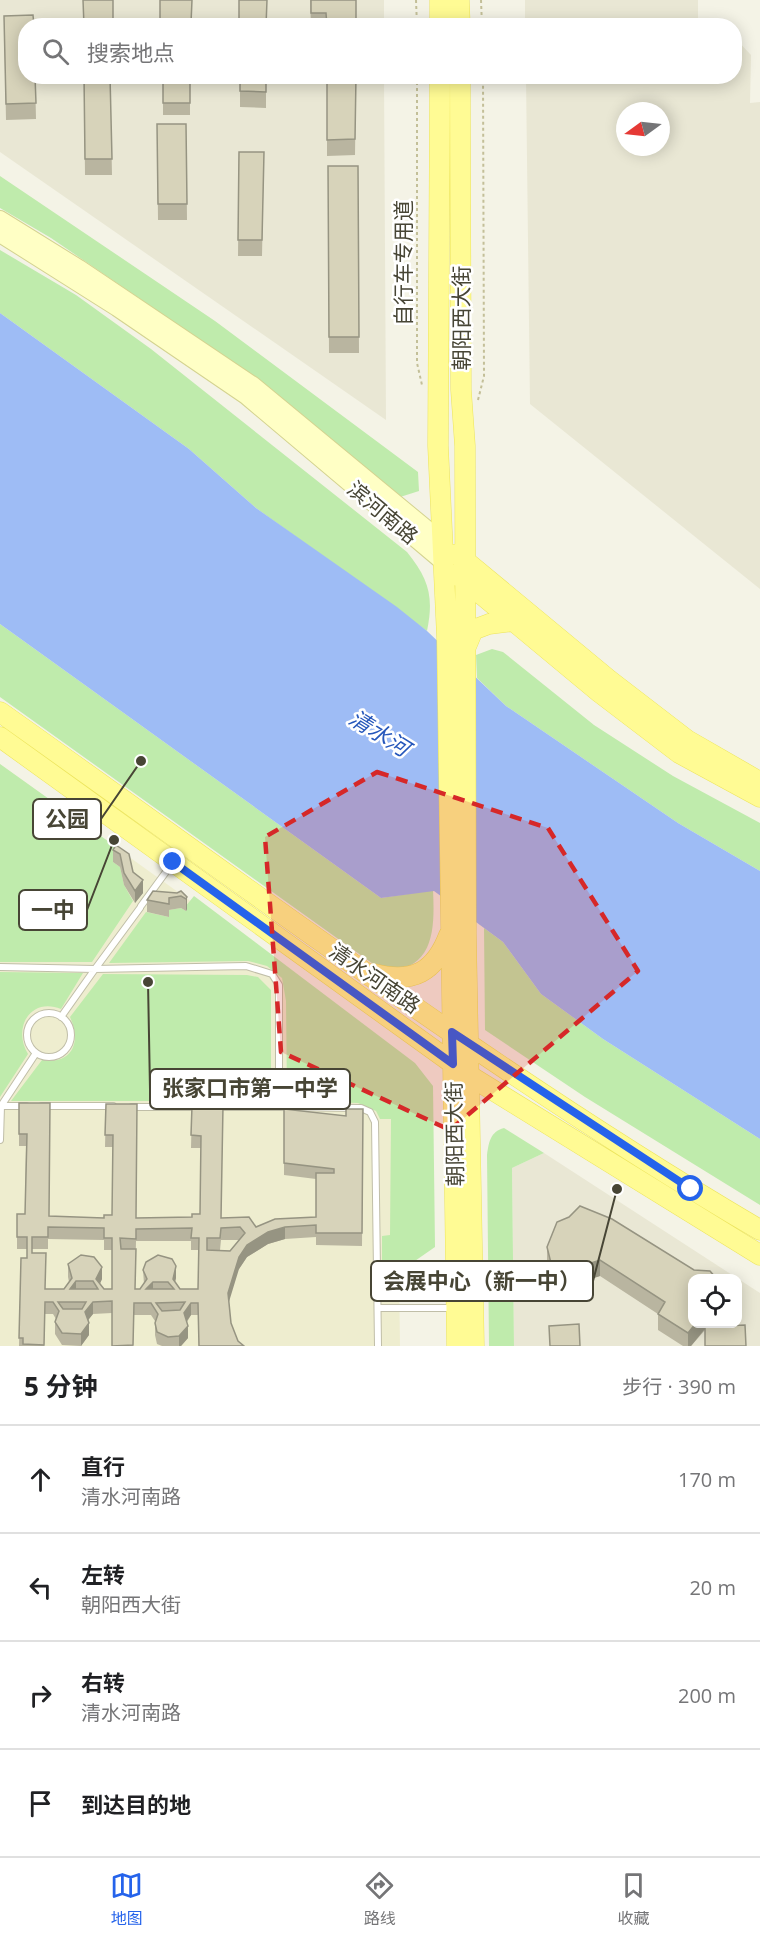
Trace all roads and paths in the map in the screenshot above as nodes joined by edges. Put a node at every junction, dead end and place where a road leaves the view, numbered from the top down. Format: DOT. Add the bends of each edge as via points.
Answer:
graph roads {
  1 [pos="417,0"];
  2 [pos="440,0"];
  3 [pos="459,0"];
  4 [pos="481,0"];
  5 [pos="417,18"];
  6 [pos="440,18"];
  7 [pos="460,18"];
  8 [pos="482,18"];
  9 [pos="417,84"];
  10 [pos="440,84"];
  11 [pos="460,84"];
  12 [pos="483,84"];
  13 [pos="0,219"];
  14 [pos="0,234"];
  15 [pos="423,390"];
  16 [pos="476,406"];
  17 [pos="443,543"];
  18 [pos="464,560"];
  19 [pos="444,563"];
  20 [pos="464,581"];
  21 [pos="514,621"];
  22 [pos="465,649"];
  23 [pos="0,712"];
  24 [pos="0,737"];
  25 [pos="760,782"];
  26 [pos="760,797"];
  27 [pos="173,862"];
  28 [pos="456,930"];
  29 [pos="0,967"];
  30 [pos="95,969"];
  31 [pos="369,973"];
  32 [pos="61,1017"];
  33 [pos="460,1037"];
  34 [pos="36,1053"];
  35 [pos="453,1064"];
  36 [pos="470,1076"];
  37 [pos="1,1106"];
  38 [pos="117,1107"];
  39 [pos="128,1107"];
  40 [pos="279,1107"];
  41 [pos="0,1140"];
  42 [pos="760,1230"];
  43 [pos="760,1255"];
  44 [pos="378,1308"];
  45 [pos="456,1308"];
  46 [pos="378,1346"];
  47 [pos="457,1346"];
  48 [pos="474,1346"];
  1 -- 5 [label="path"];
  2 -- 6 [label="main road"];
  3 -- 7 [label="main road"];
  4 -- 8 [label="path"];
  9 -- 15 [label="path, 自行车专用道" via="417,363"];
  10 -- 17 [label="main road, 朝阳西大街" via="438,446"];
  11 -- 18 [label="main road, 朝阳西大街"];
  12 -- 16 [label="path" via="484,376"];
  13 -- 17 [label="main road, 滨河南路" via="253,385"];
  14 -- 19 [label="main road, 滨河南路" via="246,396"];
  17 -- 18 [label="main road, 滨河南路"];
  17 -- 19 [label="main road, 朝阳西大街"];
  18 -- 20 [label="main road, 朝阳西大街"];
  18 -- 25 [label="main road, 滨河南路" via="679,734"];
  19 -- 20 [label="main road, 滨河南路"];
  19 -- 28 [label="main road, 朝阳西大街"];
  20 -- 21 [label="main road, 滨河南路"];
  20 -- 22 [label="main road, 朝阳西大街"];
  21 -- 22 [label="main road" via="474,630"];
  21 -- 26 [label="main road, 滨河南路" via="679,753"];
  22 -- 28 [label="main road, 朝阳西大街"];
  23 -- 31 [label="main road, 清水河南路"];
  24 -- 27 [label="main road, 清水河南路"];
  27 -- 30 [label="lane"];
  27 -- 35 [label="main road, 清水河南路"];
  28 -- 31 [label="main road" via="442,953 420,973 395,979"];
  28 -- 33 [label="main road, 朝阳西大街"];
  29 -- 30 [label="lane"];
  30 -- 32 [label="lane"];
  30 -- 40 [label="lane" via="246,966 272,974 279,985"];
  31 -- 33 [label="main road, 清水河南路"];
  32 -- 34 [label="lane" via="45,1013 30,1024 27,1038"];
  32 -- 34 [label="lane" via="70,1031 68,1047 51,1056"];
  33 -- 35 [label="main road, 朝阳西大街"];
  33 -- 36 [label="main road, 朝阳西大街"];
  33 -- 42 [label="main road, 清水河南路"];
  34 -- 37 [label="lane"];
  35 -- 36 [label="main road, 清水河南路"];
  35 -- 45 [label="main road, 朝阳西大街"];
  36 -- 43 [label="main road, 清水河南路"];
  36 -- 48 [label="main road, 朝阳西大街"];
  37 -- 38 [label="lane"];
  37 -- 41 [label="lane"];
  39 -- 40 [label="lane"];
  40 -- 44 [label="lane" via="361,1108 370,1112 375,1122"];
  44 -- 45 [label="lane"];
  44 -- 46 [label="lane"];
  45 -- 47 [label="main road, 朝阳西大街"];
}
